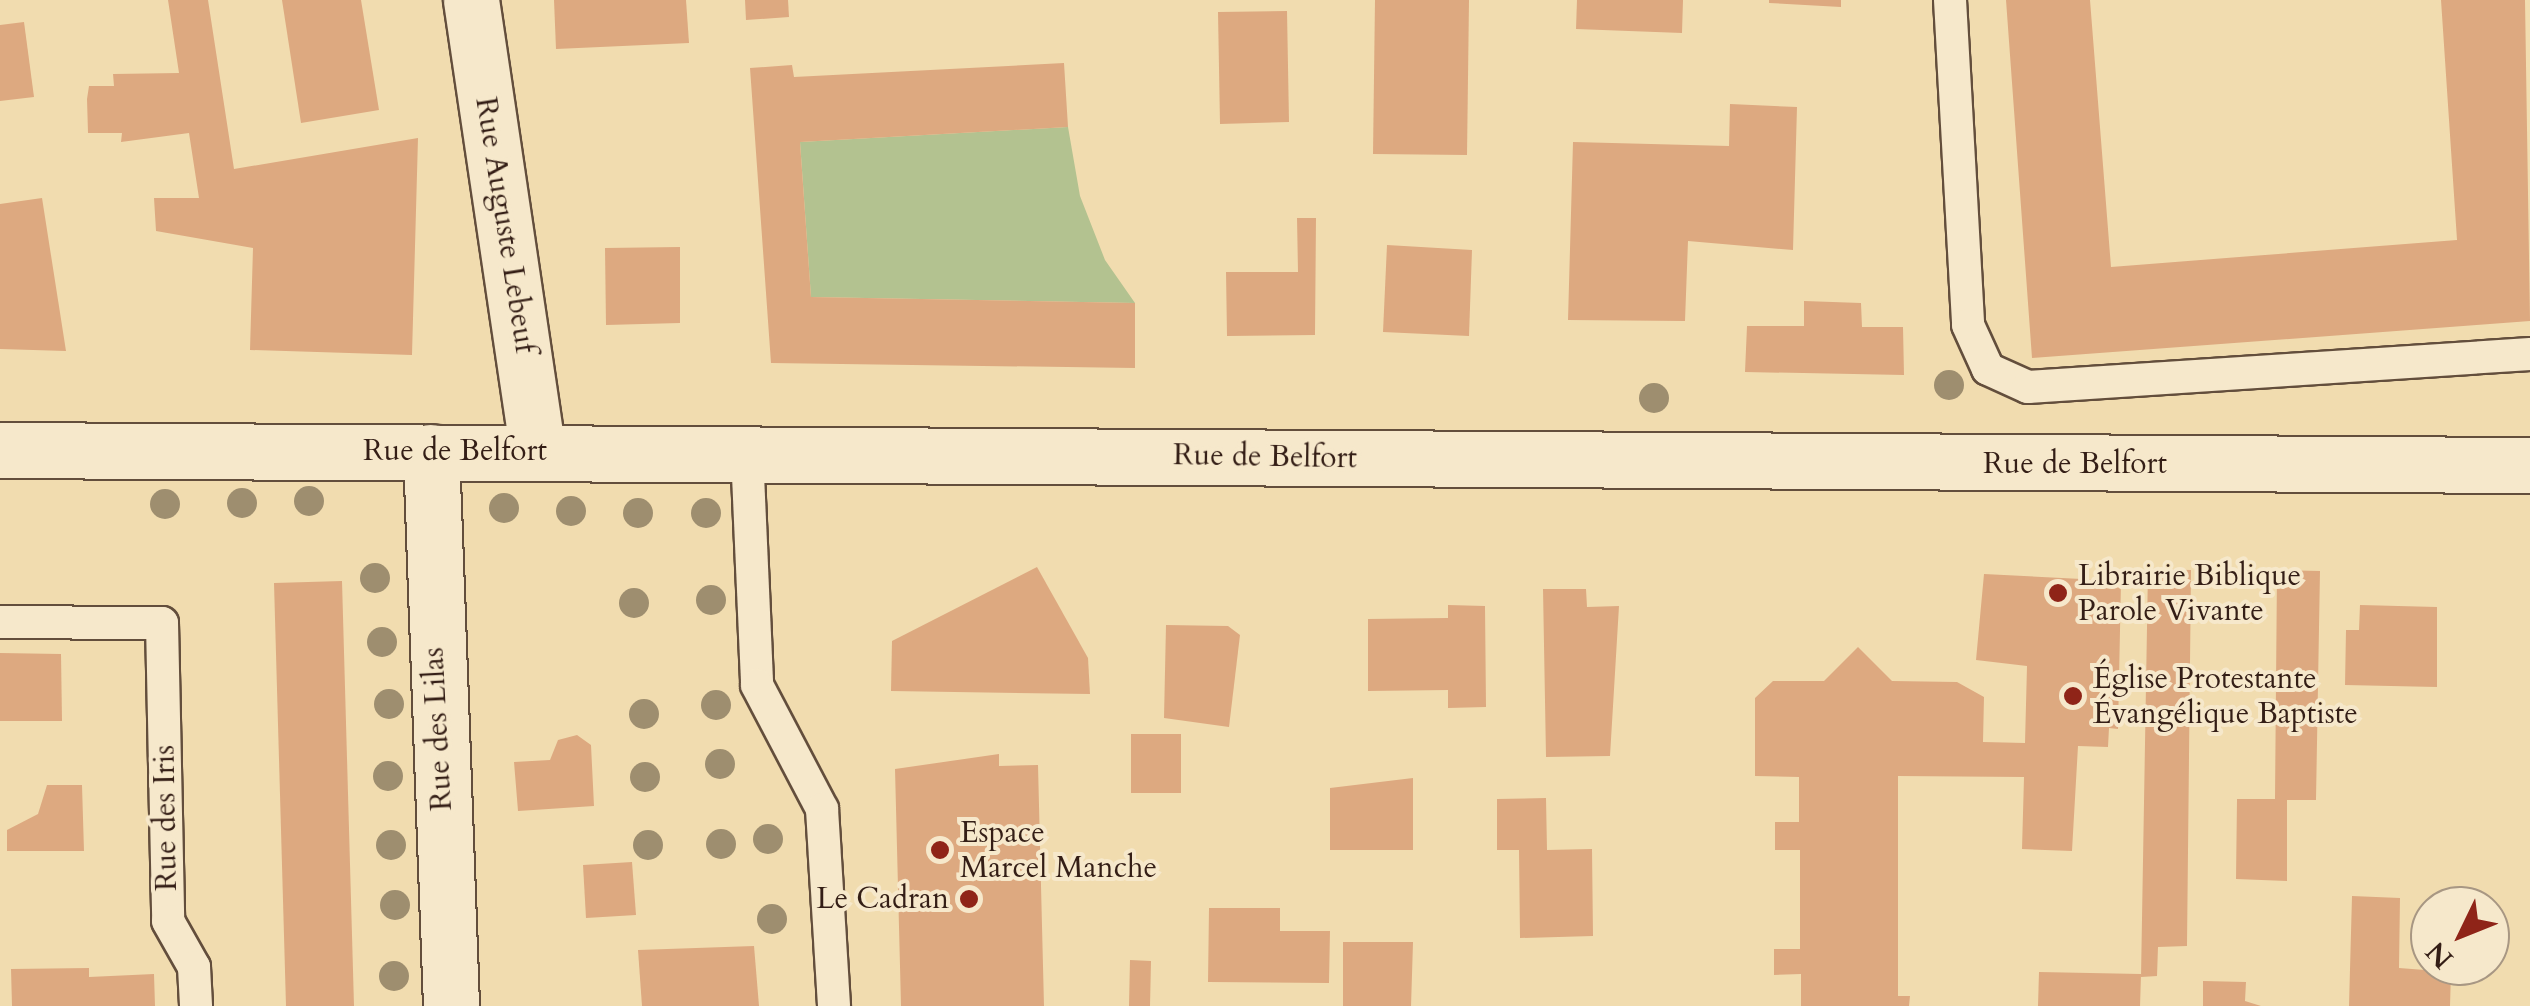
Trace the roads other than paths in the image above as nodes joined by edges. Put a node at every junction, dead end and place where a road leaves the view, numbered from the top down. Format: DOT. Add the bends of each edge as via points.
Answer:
graph roads {
  1 [pos="471,0"];
  2 [pos="1950,0"];
  3 [pos="2530,354"];
  4 [pos="0,450"];
  5 [pos="538,450"];
  6 [pos="431,452"];
  7 [pos="746,452"];
  8 [pos="2530,465"];
  9 [pos="0,622"];
  10 [pos="196,1006"];
  11 [pos="451,1006"];
  12 [pos="834,1006"];
  1 -- 5 [label="main road, Rue Auguste Lebeuf"];
  2 -- 3 [label="lane" via="1968,325 1988,369 2028,387"];
  4 -- 6 [label="main road, Rue de Belfort"];
  5 -- 6 [label="main road, Rue de Belfort"];
  5 -- 7 [label="main road, Rue de Belfort"];
  6 -- 11 [label="main road, Rue des Lilas"];
  7 -- 8 [label="main road, Rue de Belfort"];
  7 -- 12 [label="lane" via="757,685 822,809"];
  9 -- 10 [label="lane, Rue des Iris" via="162,624 168,922 194,968"];
}
